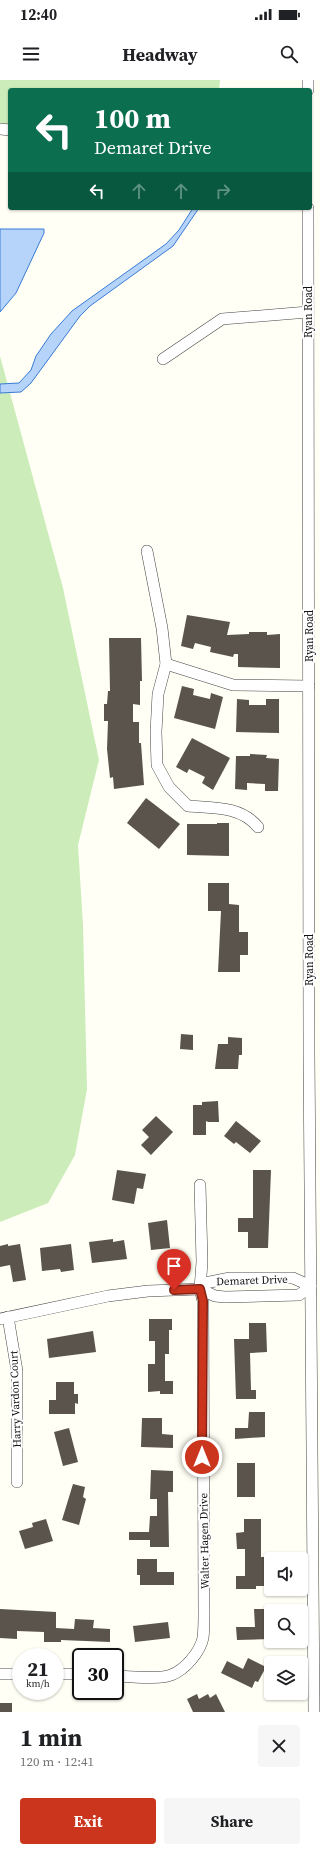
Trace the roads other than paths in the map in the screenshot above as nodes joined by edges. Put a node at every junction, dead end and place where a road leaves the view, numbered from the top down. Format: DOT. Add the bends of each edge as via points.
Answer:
graph roads {
  1 [pos="308,210"];
  2 [pos="308,312"];
  3 [pos="163,359"];
  4 [pos="147,551"];
  5 [pos="166,664"];
  6 [pos="309,686"];
  7 [pos="258,827"];
  8 [pos="200,1185"];
  9 [pos="311,1286"];
  10 [pos="200,1289"];
  11 [pos="4,1318"];
  12 [pos="17,1482"];
  13 [pos="0,1674"];
  14 [pos="12,1674"];
  15 [pos="124,1676"];
  16 [pos="314,1712"];
  1 -- 2 [label="street, Ryan Road"];
  2 -- 3 [label="street" via="222,319"];
  2 -- 6 [label="street, Ryan Road"];
  4 -- 5 [label="street" via="162,628"];
  5 -- 6 [label="street" via="233,685"];
  5 -- 7 [label="street" via="158,694 156,732 157,765 169,787 188,806 228,808 251,818"];
  6 -- 9 [label="street, Ryan Road"];
  8 -- 10 [label="street, Walter Hagen Drive"];
  9 -- 10 [label="street, Demaret Drive" via="299,1295 215,1296"];
  9 -- 10 [label="street, Demaret Drive" via="293,1278 230,1278 205,1283"];
  9 -- 16 [label="street, Ryan Road"];
  10 -- 11 [label="street, Demaret Drive" via="108,1296"];
  10 -- 15 [label="street, Walter Hagen Drive" via="203,1301 203,1639 189,1662 171,1675"];
  11 -- 12 [label="street, Harry Vardon Court" via="16,1371"];
  13 -- 14 [label="street"];
}
